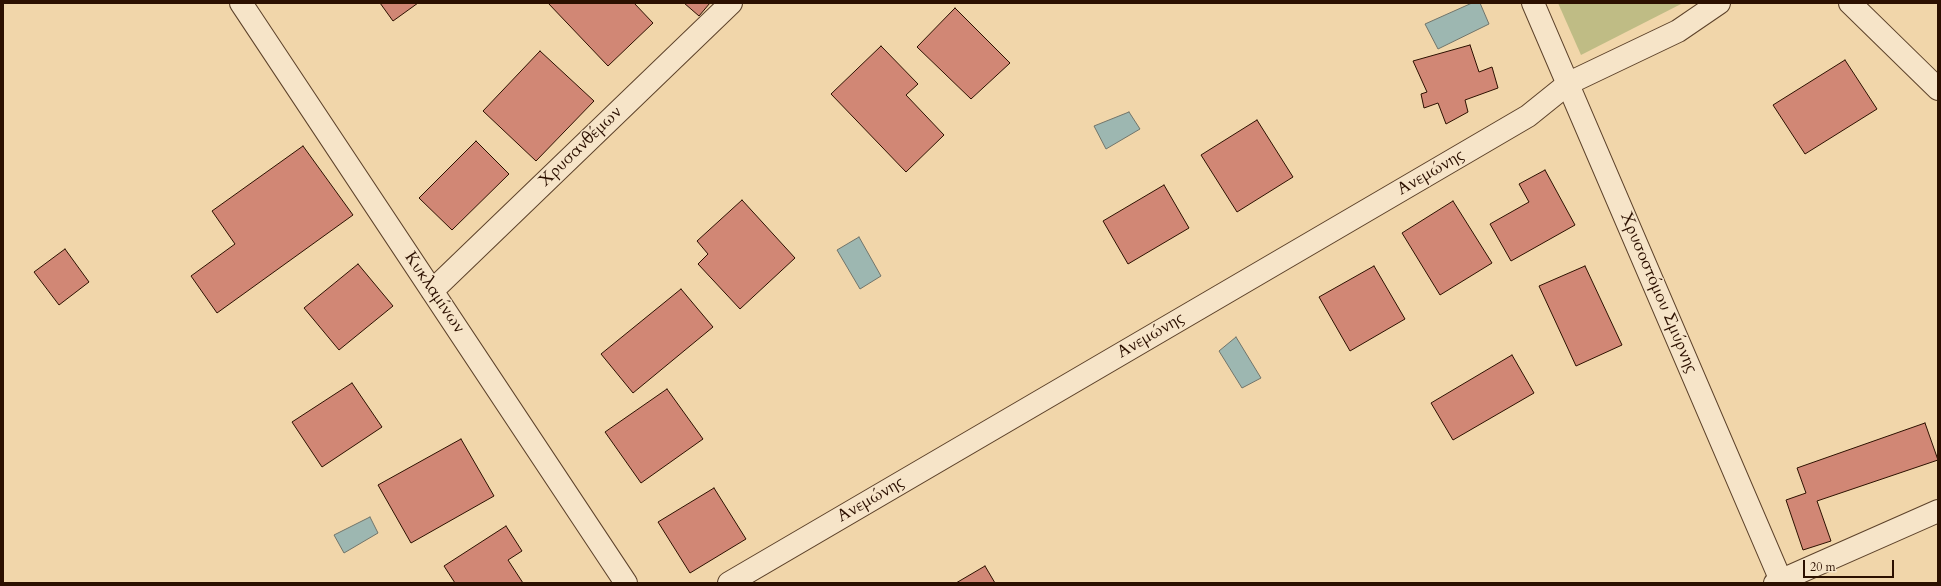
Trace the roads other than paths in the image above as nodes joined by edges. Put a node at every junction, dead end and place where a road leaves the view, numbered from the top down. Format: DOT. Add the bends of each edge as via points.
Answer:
graph roads {
  1 [pos="241,3"];
  2 [pos="730,3"];
  3 [pos="1533,3"];
  4 [pos="1719,3"];
  5 [pos="1850,3"];
  6 [pos="1569,83"];
  7 [pos="1938,88"];
  8 [pos="432,291"];
  9 [pos="1938,511"];
  10 [pos="1779,582"];
  11 [pos="626,583"];
  12 [pos="729,583"];
  1 -- 8 [label="street, Κυκλαμίνων"];
  2 -- 8 [label="street, Χρυσανθέμων"];
  3 -- 6 [label="street, Χρυσοστόμου Σμύρνης"];
  4 -- 6 [label="street, Ανεμώνης" via="1678,30"];
  5 -- 7 [label="street"];
  6 -- 10 [label="street, Χρυσοστόμου Σμύρνης"];
  6 -- 12 [label="street, Ανεμώνης" via="1528,116"];
  8 -- 11 [label="street, Κυκλαμίνων"];
  9 -- 10 [label="street"];
}
